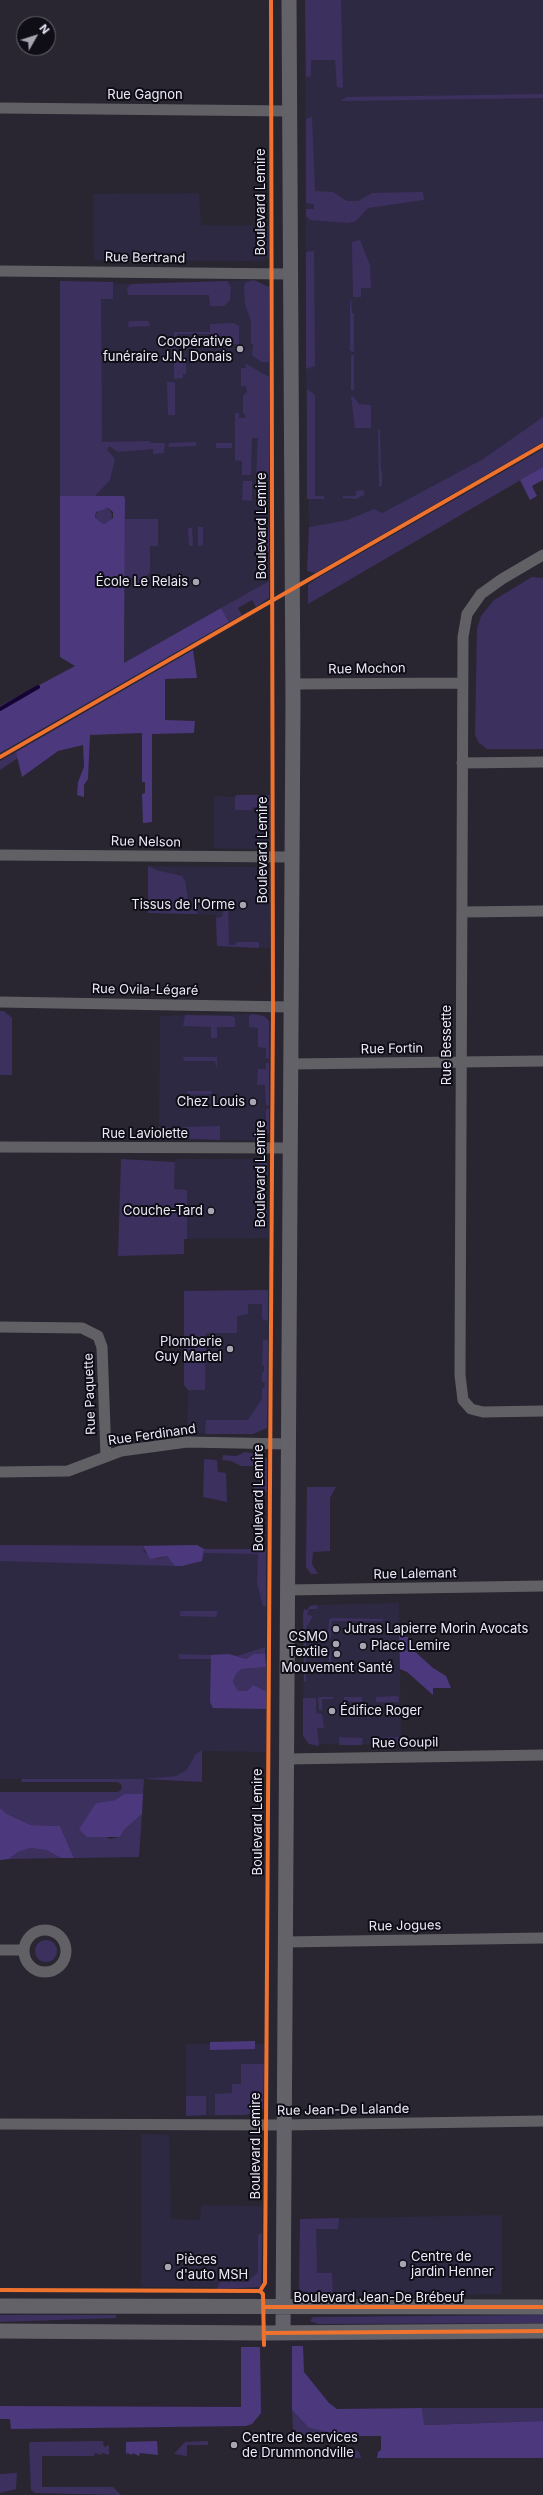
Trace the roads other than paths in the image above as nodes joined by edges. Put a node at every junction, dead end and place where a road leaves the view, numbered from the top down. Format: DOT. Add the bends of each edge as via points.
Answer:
graph roads {
  1 [pos="289,0"];
  2 [pos="0,108"];
  3 [pos="289,111"];
  4 [pos="0,271"];
  5 [pos="290,274"];
  6 [pos="543,555"];
  7 [pos="461,682"];
  8 [pos="292,684"];
  9 [pos="543,762"];
  10 [pos="462,763"];
  11 [pos="0,855"];
  12 [pos="291,857"];
  13 [pos="543,911"];
  14 [pos="462,912"];
  15 [pos="0,1002"];
  16 [pos="290,1007"];
  17 [pos="543,1061"];
  18 [pos="461,1062"];
  19 [pos="290,1064"];
  20 [pos="0,1147"];
  21 [pos="289,1148"];
  22 [pos="0,1327"];
  23 [pos="543,1411"];
  24 [pos="288,1444"];
  25 [pos="106,1456"];
  26 [pos="0,1472"];
  27 [pos="543,1586"];
  28 [pos="287,1590"];
  29 [pos="543,1755"];
  30 [pos="287,1759"];
  31 [pos="543,1938"];
  32 [pos="285,1942"];
  33 [pos="0,1950"];
  34 [pos="24,1950"];
  35 [pos="543,2120"];
  36 [pos="0,2124"];
  37 [pos="284,2125"];
  38 [pos="0,2306"];
  39 [pos="543,2307"];
  40 [pos="283,2308"];
  41 [pos="0,2331"];
  42 [pos="543,2331"];
  43 [pos="283,2333"];
  1 -- 3 [label="main road"];
  2 -- 3 [label="street, Rue Gagnon"];
  3 -- 5 [label="main road"];
  4 -- 5 [label="street, Rue Bertrand"];
  5 -- 8 [label="main road"];
  6 -- 7 [label="street, Rue Bessette" via="487,588 471,608 464,629"];
  7 -- 8 [label="street, Rue Mochon"];
  7 -- 10 [label="street, Rue Bessette"];
  8 -- 12 [label="main road"];
  9 -- 10 [label="street"];
  10 -- 14 [label="street, Rue Bessette"];
  11 -- 12 [label="street, Rue Nelson"];
  12 -- 16 [label="main road"];
  13 -- 14 [label="street"];
  14 -- 18 [label="street, Rue Bessette"];
  15 -- 16 [label="street, Rue Ovila-Légaré"];
  16 -- 19 [label="main road"];
  17 -- 18 [label="street, Rue Fortin"];
  18 -- 19 [label="street, Rue Fortin"];
  18 -- 23 [label="street, Rue Bessette" via="460,1375 463,1400 467,1406 484,1412"];
  19 -- 21 [label="main road"];
  20 -- 21 [label="street, Rue Laviolette"];
  21 -- 24 [label="main road"];
  22 -- 25 [label="street, Rue Paquette" via="82,1328 98,1336 102,1347"];
  24 -- 25 [label="street, Rue Ferdinand" via="187,1442 120,1451"];
  24 -- 28 [label="main road"];
  25 -- 26 [label="street, Rue Ferdinand" via="68,1471"];
  27 -- 28 [label="street, Rue Lalemant"];
  28 -- 30 [label="main road"];
  29 -- 30 [label="street, Rue Goupil"];
  30 -- 32 [label="main road"];
  31 -- 32 [label="street, Rue Jogues"];
  32 -- 37 [label="main road"];
  33 -- 34 [label="street"];
  35 -- 37 [label="street, Rue Jean-De Lalande"];
  36 -- 37 [label="street, Rue Jean-De Lalande"];
  37 -- 40 [label="main road"];
  38 -- 40 [label="main road, Boulevard Jean-De Brébeuf"];
  39 -- 40 [label="main road, Boulevard Jean-De Brébeuf"];
  40 -- 43 [label="main road"];
  41 -- 43 [label="main road"];
  42 -- 43 [label="main road"];
}
